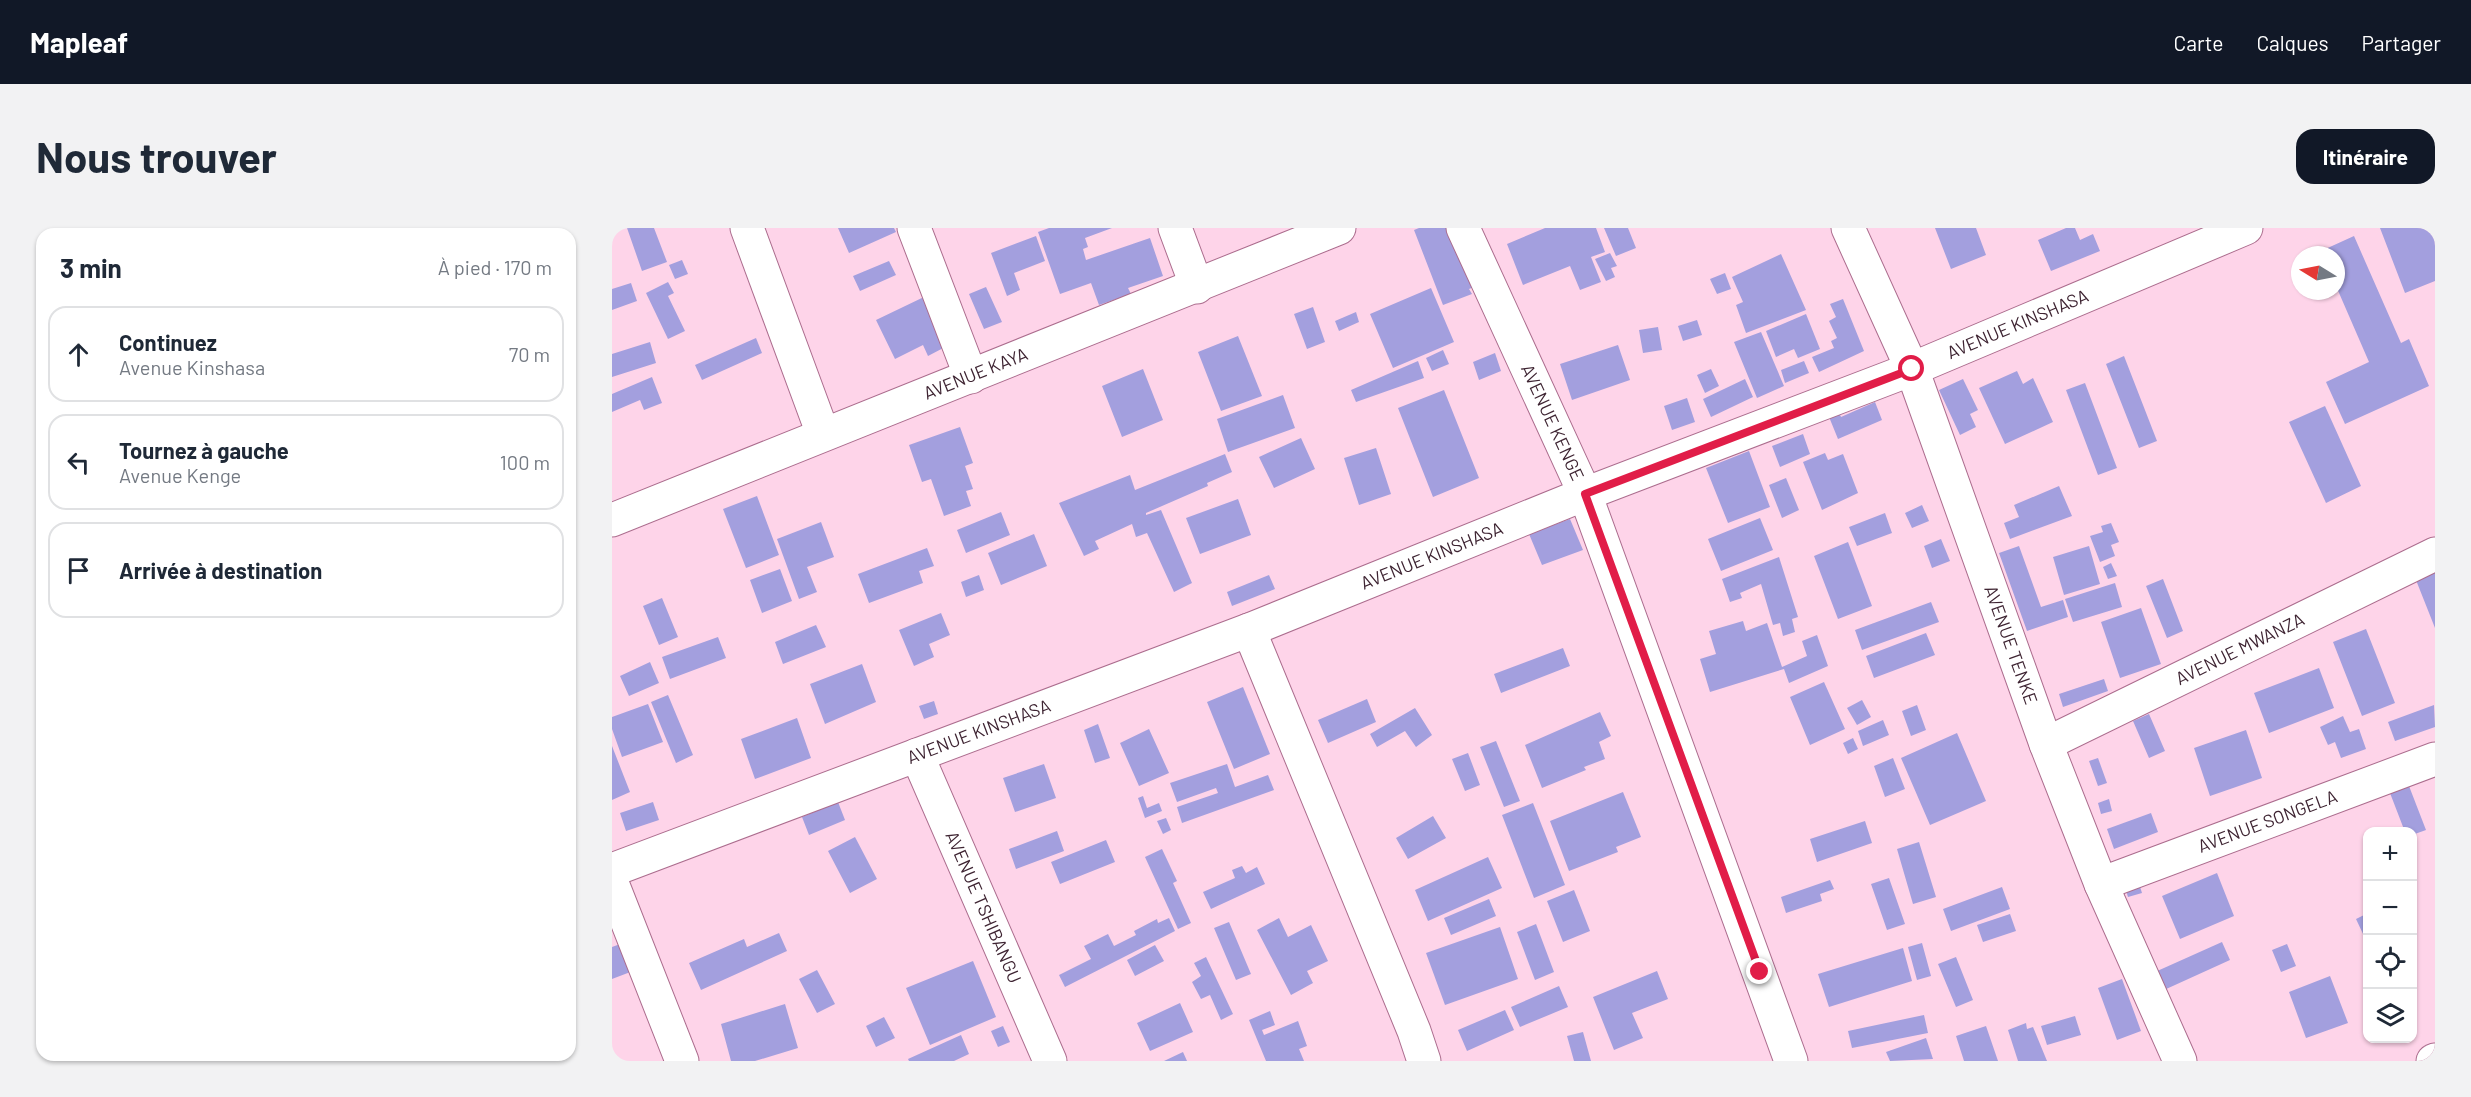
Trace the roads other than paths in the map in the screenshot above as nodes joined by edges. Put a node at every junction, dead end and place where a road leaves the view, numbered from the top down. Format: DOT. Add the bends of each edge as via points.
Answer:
graph roads {
  1 [pos="747,228"];
  2 [pos="914,228"];
  3 [pos="1175,228"];
  4 [pos="1339,228"];
  5 [pos="1463,228"];
  6 [pos="1848,228"];
  7 [pos="2242,229"];
  8 [pos="1197,287"];
  9 [pos="1912,369"];
  10 [pos="971,377"];
  11 [pos="823,434"];
  12 [pos="1585,494"];
  13 [pos="612,520"];
  14 [pos="2435,554"];
  15 [pos="1249,630"];
  16 [pos="2046,744"];
  17 [pos="917,755"];
  18 [pos="2435,759"];
  19 [pos="612,870"];
  20 [pos="612,883"];
  21 [pos="2101,884"];
  22 [pos="682,1061"];
  23 [pos="1050,1061"];
  24 [pos="1424,1061"];
  25 [pos="1791,1061"];
  26 [pos="2180,1061"];
  1 -- 11 [label="street"];
  2 -- 10 [label="street"];
  3 -- 8 [label="street"];
  4 -- 8 [label="street, AVENUE KAYA"];
  5 -- 12 [label="street, AVENUE KENGE"];
  6 -- 9 [label="street, AVENUE TENKE"];
  7 -- 9 [label="street, AVENUE KINSHASA"];
  8 -- 10 [label="street, AVENUE KAYA"];
  9 -- 12 [label="street, AVENUE KINSHASA"];
  9 -- 16 [label="street, AVENUE TENKE"];
  10 -- 11 [label="street, AVENUE KAYA"];
  11 -- 13 [label="street, AVENUE KAYA"];
  12 -- 15 [label="street, AVENUE KINSHASA"];
  12 -- 25 [label="street, AVENUE KENGE"];
  14 -- 16 [label="street, AVENUE MWANZA"];
  15 -- 17 [label="street, AVENUE KINSHASA"];
  15 -- 24 [label="street"];
  16 -- 21 [label="street, AVENUE TENKE"];
  17 -- 19 [label="street, AVENUE KINSHASA"];
  17 -- 23 [label="street, AVENUE TSHIBANGU"];
  18 -- 21 [label="street, AVENUE SONGELA"];
  20 -- 22 [label="street"];
  21 -- 26 [label="street, AVENUE TENKE"];
}
